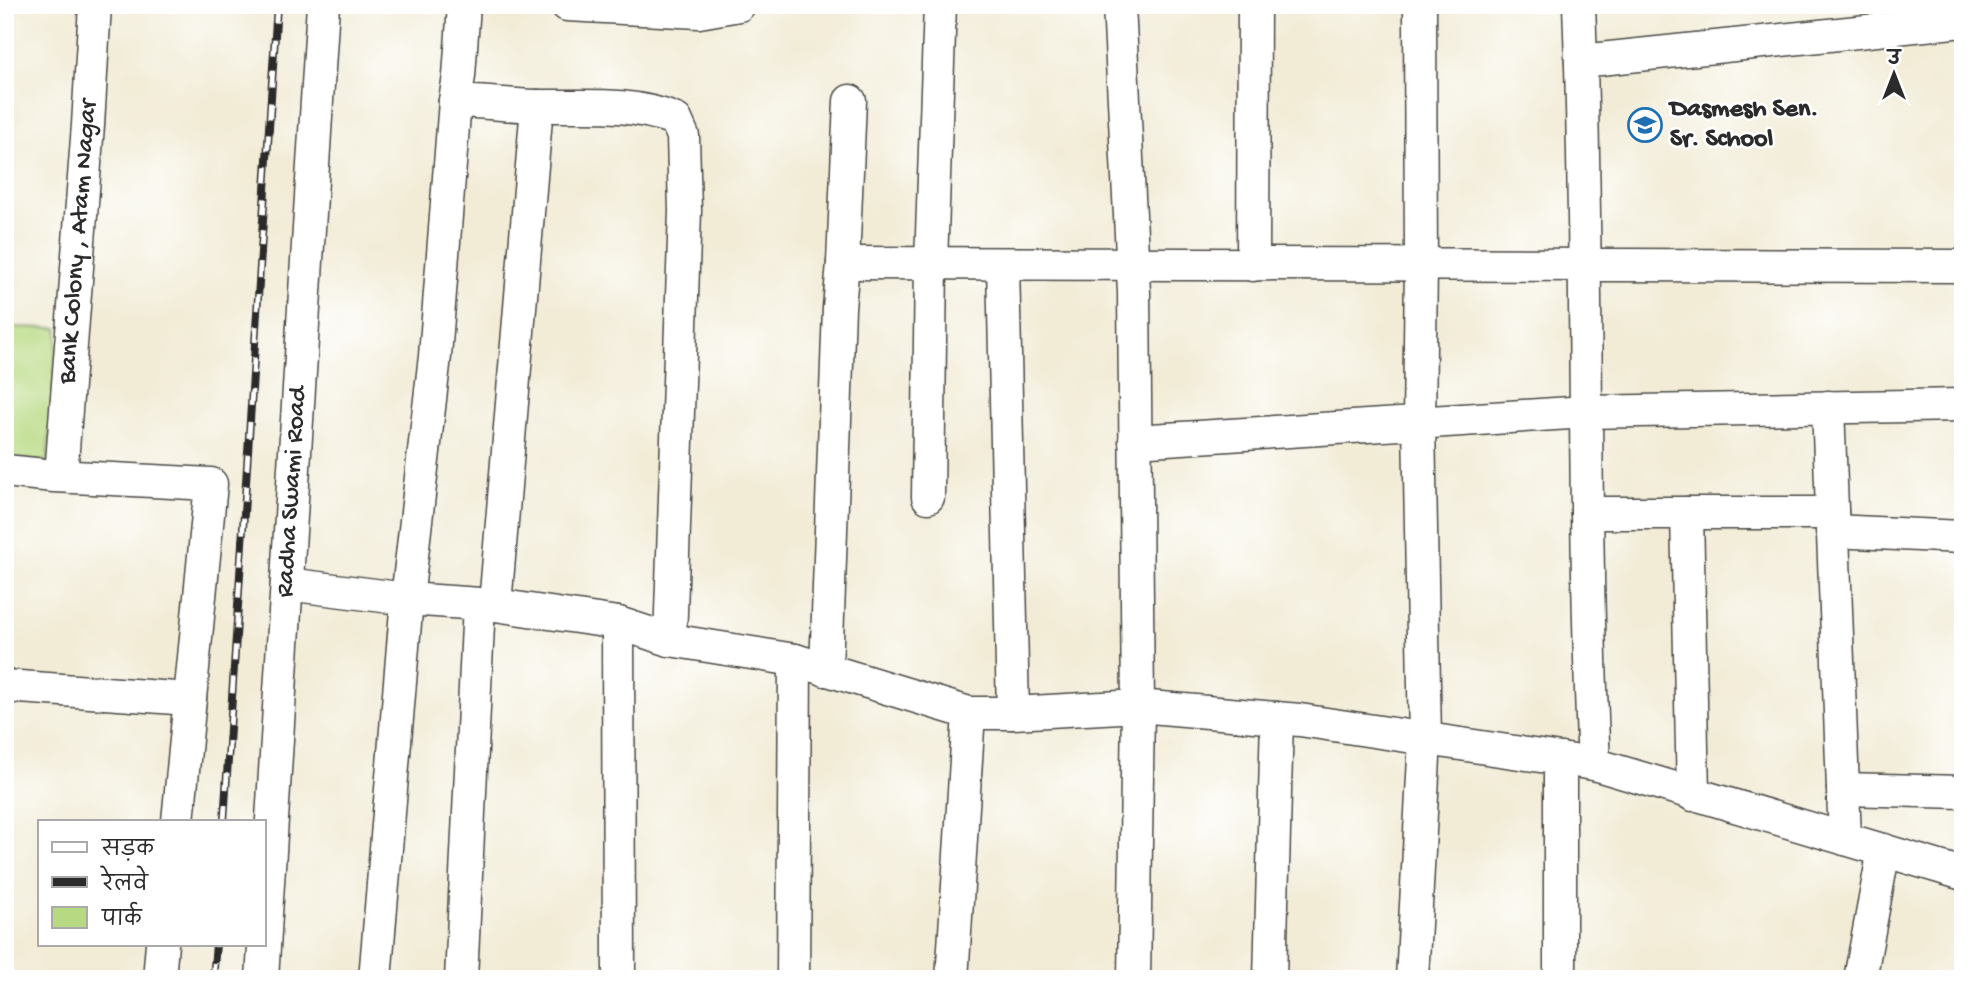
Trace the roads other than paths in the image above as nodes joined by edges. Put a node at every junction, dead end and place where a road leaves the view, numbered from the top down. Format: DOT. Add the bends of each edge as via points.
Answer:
graph roads {
  1 [pos="94,5"];
  2 [pos="323,5"];
  3 [pos="464,5"];
  4 [pos="567,5"];
  5 [pos="739,5"];
  6 [pos="940,5"];
  7 [pos="1119,5"];
  8 [pos="1254,5"];
  9 [pos="1420,5"];
  10 [pos="1579,5"];
  11 [pos="1963,21"];
  12 [pos="1581,61"];
  13 [pos="454,101"];
  14 [pos="850,101"];
  15 [pos="537,106"];
  16 [pos="843,263"];
  17 [pos="930,263"];
  18 [pos="1003,264"];
  19 [pos="1132,264"];
  20 [pos="1253,265"];
  21 [pos="1421,265"];
  22 [pos="1585,266"];
  23 [pos="1963,266"];
  24 [pos="1963,405"];
  25 [pos="1828,407"];
  26 [pos="1586,412"];
  27 [pos="1419,423"];
  28 [pos="1135,441"];
  29 [pos="5,471"];
  30 [pos="61,475"];
  31 [pos="928,497"];
  32 [pos="1587,513"];
  33 [pos="1687,513"];
  34 [pos="1832,522"];
  35 [pos="1963,537"];
  36 [pos="287,584"];
  37 [pos="407,599"];
  38 [pos="487,604"];
  39 [pos="618,623"];
  40 [pos="670,640"];
  41 [pos="794,660"];
  42 [pos="825,670"];
  43 [pos="5,685"];
  44 [pos="190,699"];
  45 [pos="1138,706"];
  46 [pos="969,713"];
  47 [pos="1013,713"];
  48 [pos="1277,718"];
  49 [pos="1425,739"];
  50 [pos="1560,759"];
  51 [pos="1594,764"];
  52 [pos="1843,789"];
  53 [pos="1963,792"];
  54 [pos="1693,795"];
  55 [pos="178,820"];
  56 [pos="1845,839"];
  57 [pos="1884,850"];
  58 [pos="1963,874"];
  59 [pos="266,916"];
  60 [pos="163,946"];
  61 [pos="264,946"];
  62 [pos="159,979"];
  63 [pos="262,979"];
  64 [pos="375,979"];
  65 [pos="461,979"];
  66 [pos="619,979"];
  67 [pos="793,979"];
  68 [pos="952,979"];
  69 [pos="1134,979"];
  70 [pos="1270,979"];
  71 [pos="1412,979"];
  72 [pos="1560,979"];
  73 [pos="1860,979"];
  1 -- 30 [label="street, Bank Colony , Atam Nagar"];
  2 -- 36 [label="street, Radha Swami Road"];
  3 -- 13 [label="street"];
  4 -- 5 [label="street" via="699,12"];
  6 -- 17 [label="street"];
  7 -- 19 [label="street"];
  8 -- 20 [label="street"];
  9 -- 21 [label="street"];
  10 -- 12 [label="street"];
  11 -- 12 [label="street"];
  12 -- 22 [label="street"];
  13 -- 15 [label="street"];
  13 -- 37 [label="street" via="435,356"];
  14 -- 16 [label="street"];
  15 -- 38 [label="street"];
  15 -- 40 [label="street" via="633,107 676,120 683,136 685,211"];
  16 -- 17 [label="street"];
  16 -- 42 [label="street"];
  17 -- 18 [label="street"];
  17 -- 31 [label="street"];
  18 -- 19 [label="street"];
  18 -- 47 [label="street"];
  19 -- 20 [label="street"];
  19 -- 28 [label="street"];
  20 -- 21 [label="street"];
  21 -- 22 [label="street"];
  21 -- 27 [label="street"];
  22 -- 23 [label="street"];
  22 -- 26 [label="street"];
  24 -- 25 [label="street"];
  25 -- 26 [label="street"];
  25 -- 34 [label="street"];
  26 -- 27 [label="street"];
  26 -- 32 [label="street"];
  27 -- 28 [label="street"];
  27 -- 49 [label="street"];
  28 -- 45 [label="street"];
  29 -- 30 [label="street"];
  30 -- 44 [label="street" via="211,484"];
  32 -- 33 [label="street"];
  32 -- 51 [label="street"];
  33 -- 34 [label="street"];
  33 -- 54 [label="street"];
  34 -- 35 [label="street"];
  34 -- 52 [label="street"];
  36 -- 37 [label="street"];
  36 -- 59 [label="street, Radha Swami Road"];
  37 -- 38 [label="street"];
  37 -- 64 [label="street"];
  38 -- 39 [label="street"];
  38 -- 65 [label="street"];
  39 -- 40 [label="street"];
  39 -- 66 [label="street"];
  40 -- 41 [label="street"];
  41 -- 42 [label="street"];
  41 -- 67 [label="street"];
  42 -- 46 [label="street"];
  43 -- 44 [label="street"];
  44 -- 55 [label="street"];
  45 -- 47 [label="street"];
  45 -- 48 [label="street"];
  45 -- 69 [label="street"];
  46 -- 47 [label="street"];
  46 -- 68 [label="street"];
  48 -- 49 [label="street"];
  48 -- 70 [label="street"];
  49 -- 50 [label="street"];
  49 -- 71 [label="street"];
  50 -- 51 [label="street"];
  50 -- 72 [label="street"];
  51 -- 54 [label="street"];
  52 -- 53 [label="street"];
  52 -- 56 [label="street"];
  54 -- 56 [label="street"];
  56 -- 57 [label="street"];
  57 -- 58 [label="street"];
  57 -- 73 [label="street"];
  60 -- 62 [label="street"];
  61 -- 63 [label="street, Radha Swami Road"];
}
